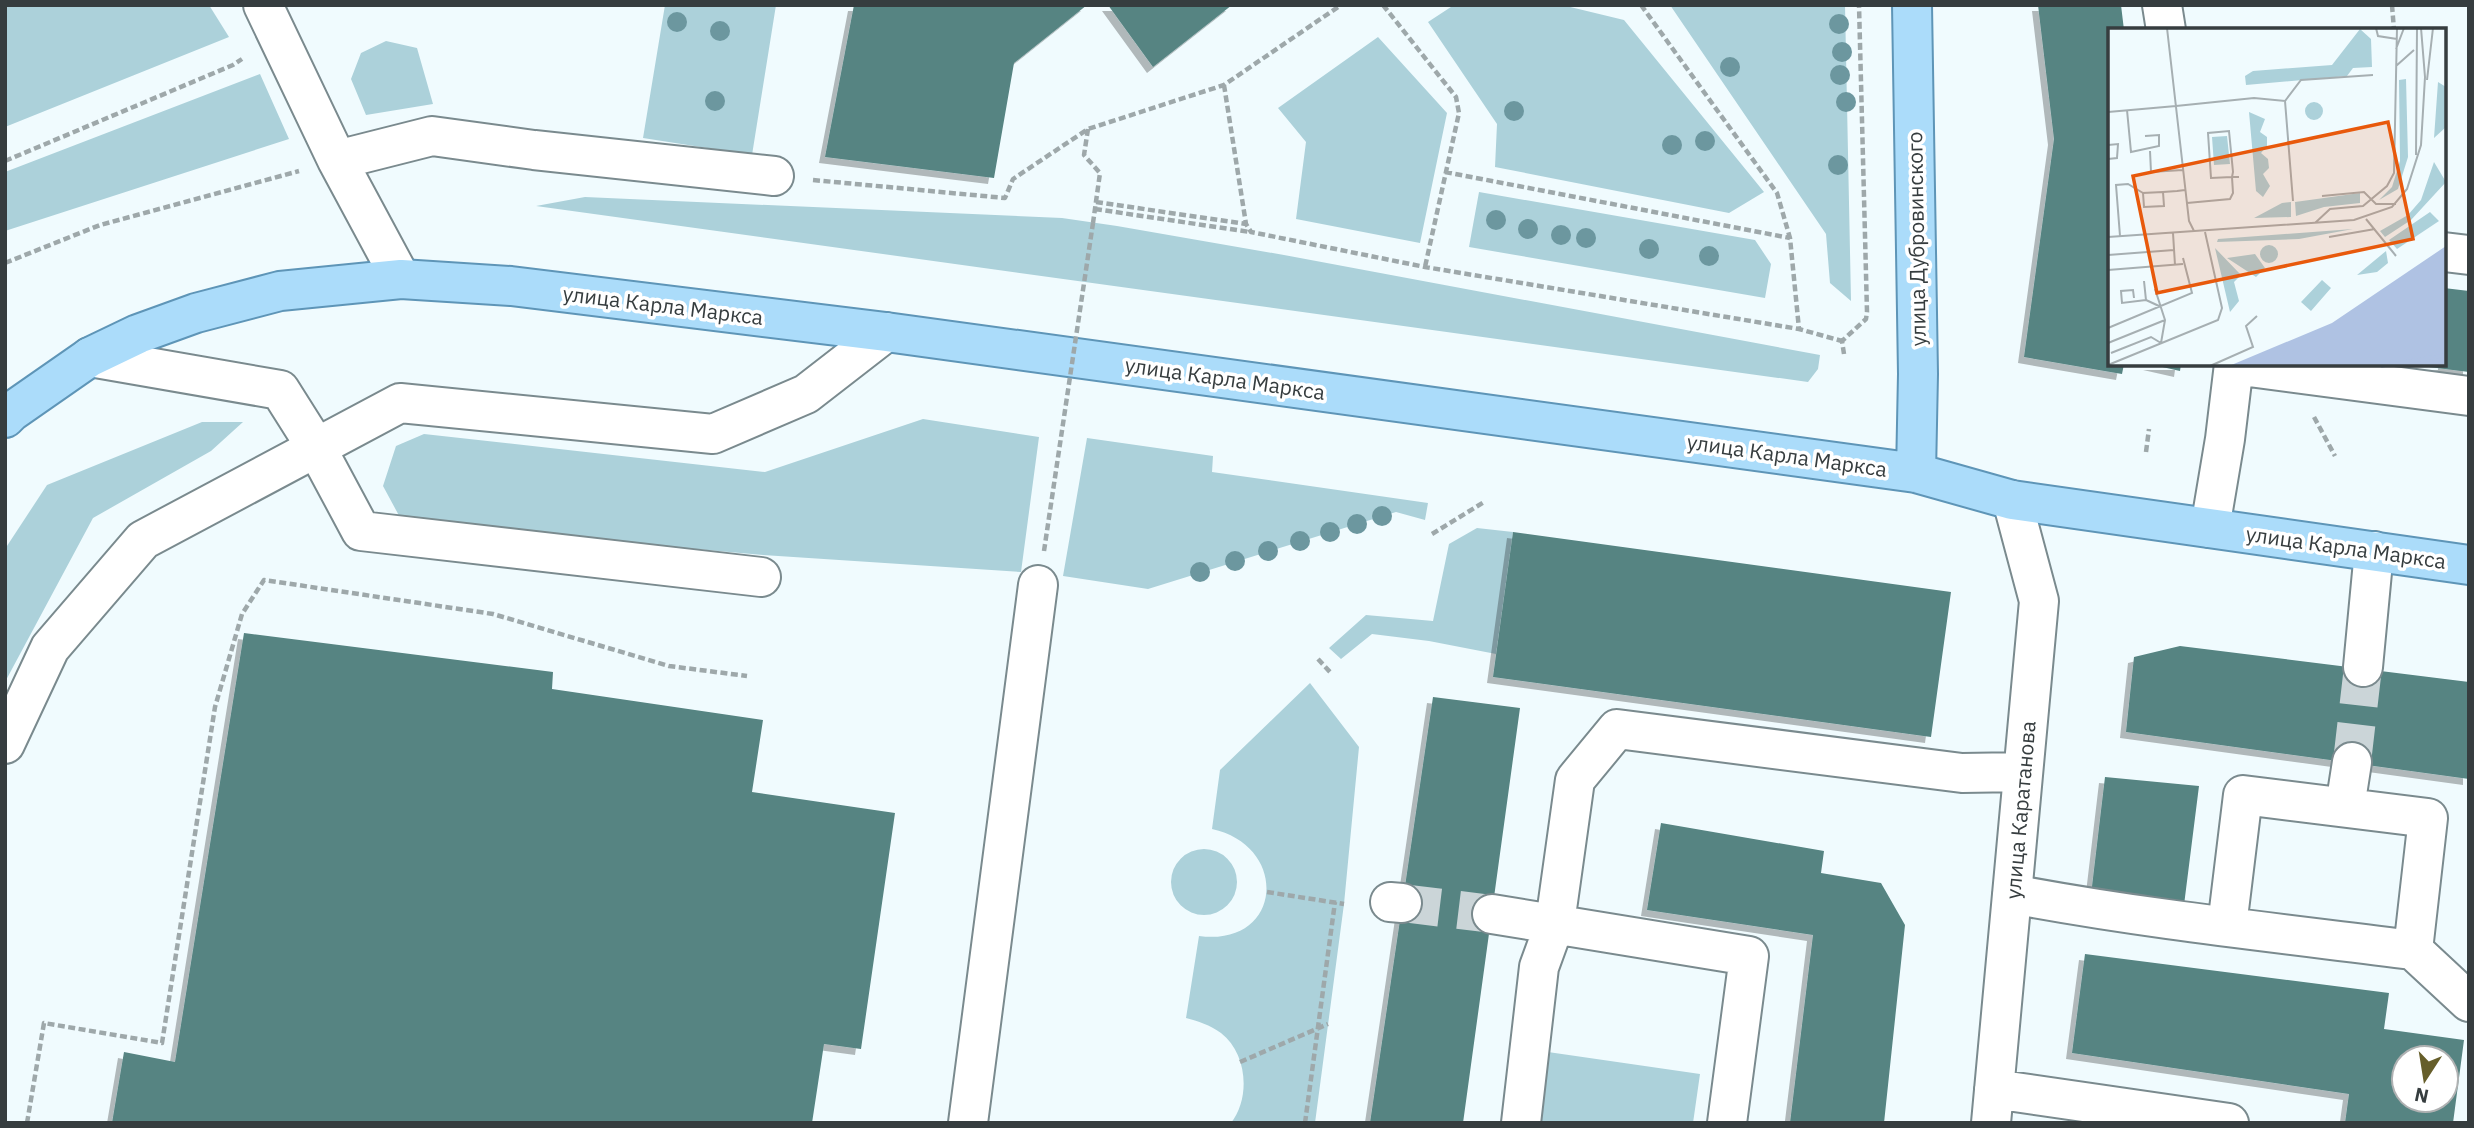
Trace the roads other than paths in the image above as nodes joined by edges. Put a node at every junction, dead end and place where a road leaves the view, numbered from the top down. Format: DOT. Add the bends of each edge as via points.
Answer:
graph roads {
  1 [pos="1912,5"];
  2 [pos="2162,5"];
  3 [pos="271,20"];
  4 [pos="2166,28"];
  5 [pos="337,160"];
  6 [pos="774,176"];
  7 [pos="2446,252"];
  8 [pos="2469,255"];
  9 [pos="401,279"];
  10 [pos="886,332"];
  11 [pos="90,357"];
  12 [pos="2234,366"];
  13 [pos="2249,366"];
  14 [pos="2469,396"];
  15 [pos="5,418"];
  16 [pos="316,447"];
  17 [pos="1916,472"];
  18 [pos="2012,500"];
  19 [pos="2210,528"];
  20 [pos="2374,551"];
  21 [pos="2469,565"];
  22 [pos="1041,568"];
  23 [pos="761,578"];
  24 [pos="2363,667"];
  25 [pos="5,744"];
  26 [pos="2352,762"];
  27 [pos="2023,772"];
  28 [pos="2345,807"];
  29 [pos="2012,894"];
  30 [pos="1492,914"];
  31 [pos="1555,923"];
  32 [pos="2227,926"];
  33 [pos="2413,950"];
  34 [pos="2469,1002"];
  35 [pos="1993,1106"];
  36 [pos="968,1123"];
  37 [pos="1521,1123"];
  38 [pos="1727,1123"];
  39 [pos="2229,1123"];
  1 -- 17 [label="main road, улица Дубровинского"];
  2 -- 4 [label="street"];
  3 -- 5 [label="street"];
  5 -- 6 [label="street" via="432,136"];
  5 -- 9 [label="street"];
  7 -- 8 [label="street"];
  9 -- 10 [label="main road, улица Карла Маркса" via="511,286"];
  9 -- 11 [label="main road, улица Карла Маркса" via="280,291 138,334"];
  10 -- 16 [label="street" via="806,394 713,434 400,403"];
  10 -- 17 [label="main road, улица Карла Маркса"];
  11 -- 15 [label="main road, улица Карла Маркса"];
  11 -- 16 [label="street" via="280,390"];
  12 -- 19 [label="street"];
  13 -- 14 [label="street"];
  16 -- 23 [label="street" via="360,531"];
  16 -- 25 [label="street" via="143,540 50,648"];
  17 -- 18 [label="main road, улица Карла Маркса"];
  18 -- 19 [label="main road, улица Карла Маркса"];
  18 -- 27 [label="street, улица Каратанова" via="2039,601"];
  19 -- 20 [label="main road, улица Карла Маркса"];
  20 -- 21 [label="main road, улица Карла Маркса"];
  20 -- 24 [label="street"];
  22 -- 36 [label="street"];
  26 -- 28 [label="street"];
  27 -- 29 [label="street, улица Каратанова"];
  27 -- 31 [label="street" via="1962,773 1617,729 1575,780"];
  28 -- 32 [label="street" via="2243,795"];
  28 -- 33 [label="street" via="2428,818"];
  29 -- 32 [label="street" via="2089,909"];
  29 -- 35 [label="street, улица Каратанова"];
  30 -- 31 [label="street"];
  31 -- 37 [label="street" via="1539,967"];
  31 -- 38 [label="street" via="1749,956"];
  32 -- 33 [label="street"];
  33 -- 34 [label="street"];
  35 -- 39 [label="street"];
}
